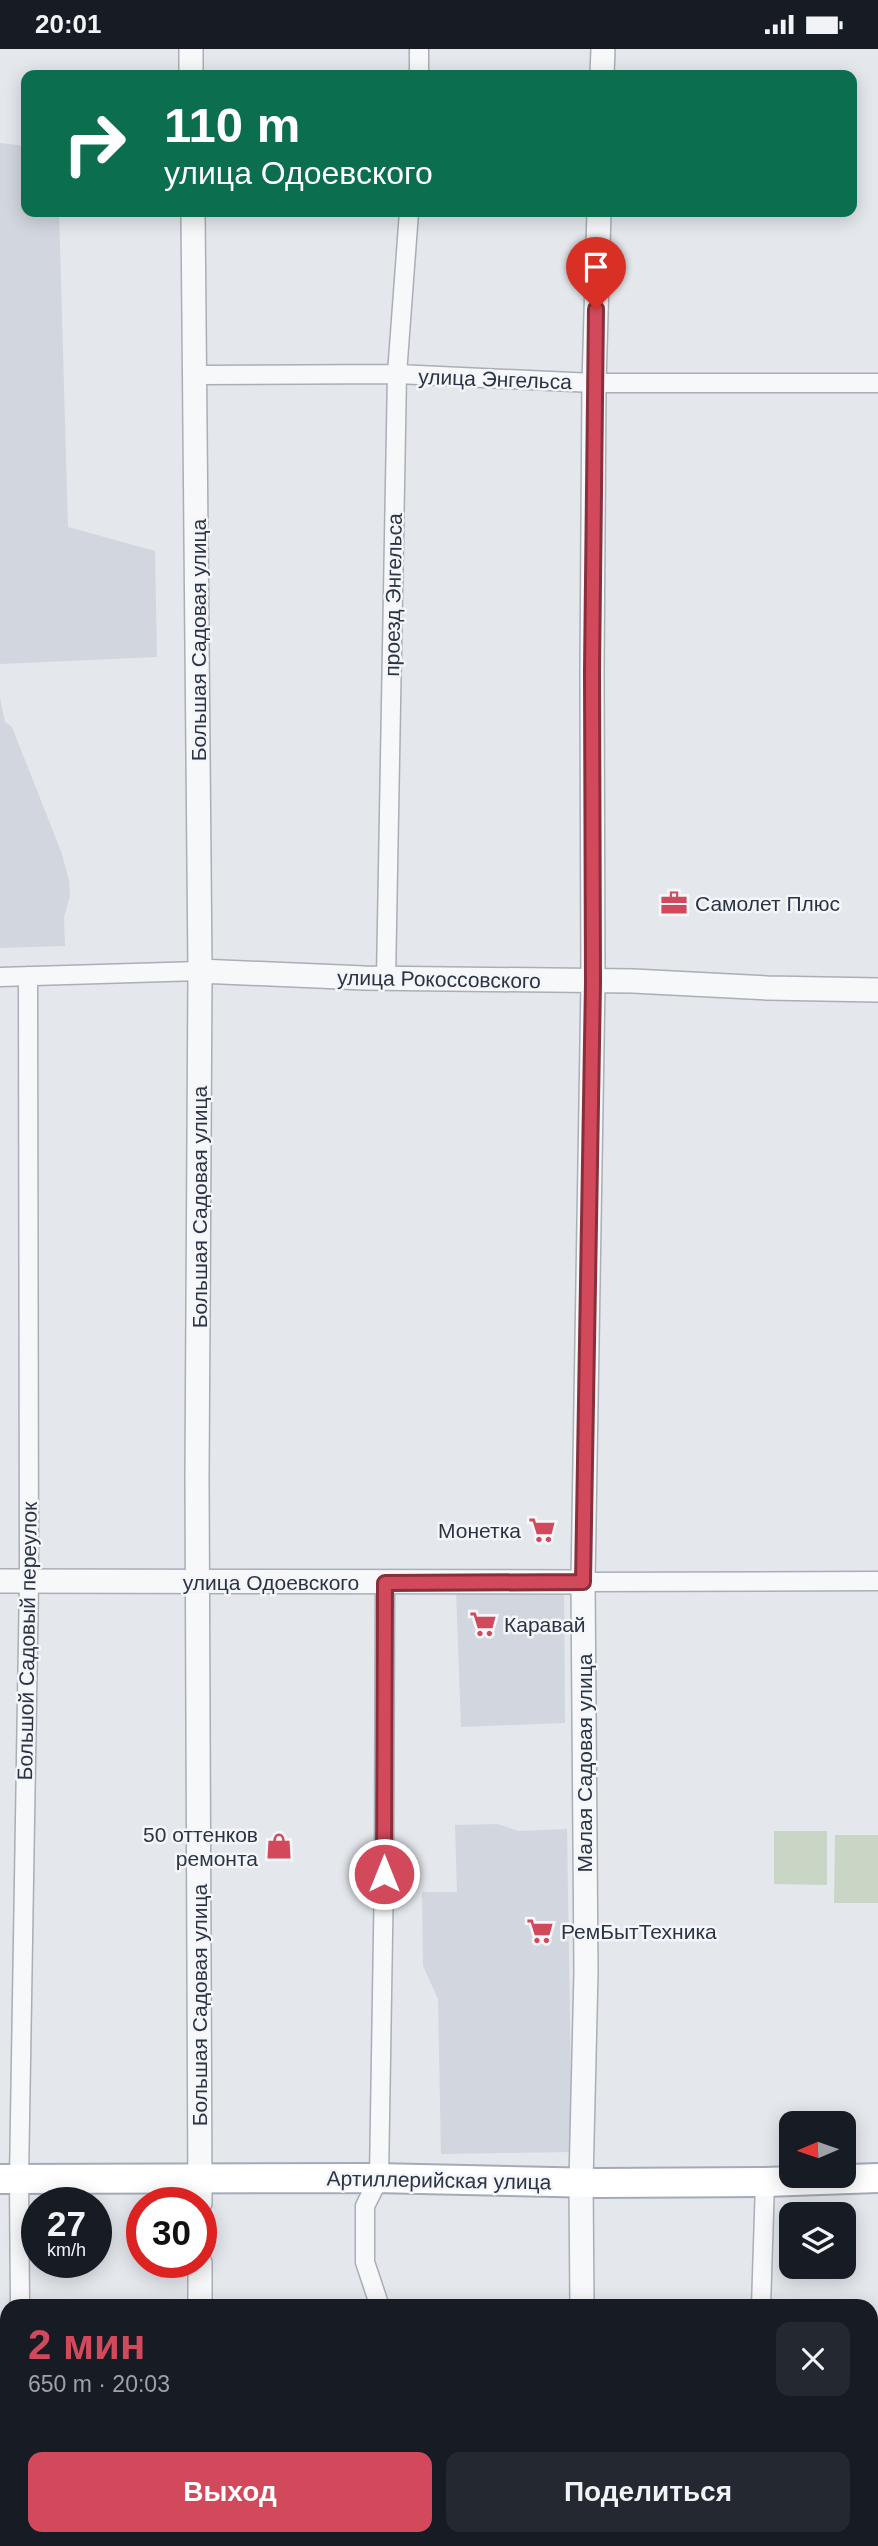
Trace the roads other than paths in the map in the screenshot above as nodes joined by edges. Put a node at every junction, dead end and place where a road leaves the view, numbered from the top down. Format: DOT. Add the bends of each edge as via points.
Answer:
graph roads {
  1 [pos="191,49"];
  2 [pos="419,49"];
  3 [pos="603,49"];
  4 [pos="191,70"];
  5 [pos="419,70"];
  6 [pos="602,70"];
  7 [pos="193,217"];
  8 [pos="409,217"];
  9 [pos="599,217"];
  10 [pos="196,375"];
  11 [pos="397,375"];
  12 [pos="594,383"];
  13 [pos="878,383"];
  14 [pos="200,971"];
  15 [pos="28,976"];
  16 [pos="0,977"];
  17 [pos="386,979"];
  18 [pos="593,983"];
  19 [pos="878,990"];
  20 [pos="0,1581"];
  21 [pos="29,1581"];
  22 [pos="198,1581"];
  23 [pos="878,1581"];
  24 [pos="583,1582"];
  25 [pos="385,1583"];
  26 [pos="379,2178"];
  27 [pos="878,2178"];
  28 [pos="10,2179"];
  29 [pos="581,2182"];
  30 [pos="765,2182"];
  31 [pos="137,2187"];
  32 [pos="200,2187"];
  33 [pos="217,2190"];
  34 [pos="200,2278"];
  35 [pos="19,2299"];
  36 [pos="200,2299"];
  37 [pos="377,2299"];
  38 [pos="582,2299"];
  39 [pos="761,2299"];
  1 -- 4 [label="street"];
  2 -- 5 [label="street"];
  3 -- 6 [label="street"];
  7 -- 10 [label="street, Большая Садовая улица"];
  8 -- 11 [label="street, проезд Энгельса"];
  9 -- 12 [label="street, Малая Садовая улица"];
  10 -- 11 [label="street, улица Энгельса"];
  10 -- 14 [label="street, Большая Садовая улица"];
  11 -- 12 [label="street, улица Энгельса"];
  11 -- 17 [label="street, проезд Энгельса"];
  12 -- 13 [label="street, улица Энгельса"];
  12 -- 18 [label="street, Малая Садовая улица"];
  14 -- 15 [label="street, улица Рокоссовского"];
  14 -- 17 [label="street, улица Рокоссовского"];
  14 -- 22 [label="street, Большая Садовая улица"];
  15 -- 16 [label="street, улица Рокоссовского"];
  15 -- 21 [label="street, Большой Садовый переулок"];
  17 -- 18 [label="street, улица Рокоссовского"];
  18 -- 19 [label="street, улица Рокоссовского"];
  18 -- 24 [label="street, Малая Садовая улица"];
  20 -- 21 [label="street, улица Одоевского"];
  21 -- 22 [label="street, улица Одоевского"];
  21 -- 28 [label="street, Большой Садовый переулок"];
  22 -- 25 [label="street, улица Одоевского"];
  22 -- 32 [label="street, Большая Садовая улица"];
  23 -- 24 [label="street, улица Одоевского"];
  24 -- 25 [label="street, улица Одоевского"];
  24 -- 29 [label="street, Малая Садовая улица" via="586,1972"];
  25 -- 26 [label="street"];
  26 -- 29 [label="main road, Артиллерийская улица"];
  26 -- 33 [label="main road, Артиллерийская улица"];
  26 -- 37 [label="street" via="365,2206 365,2262"];
  27 -- 30 [label="main road, Артиллерийская улица"];
  28 -- 31 [label="main road, Артиллерийская улица"];
  28 -- 35 [label="street, Большой Садовый переулок"];
  29 -- 30 [label="main road, Артиллерийская улица"];
  29 -- 38 [label="street, Малая Садовая улица"];
  30 -- 39 [label="street"];
  34 -- 36 [label="street"];
}
